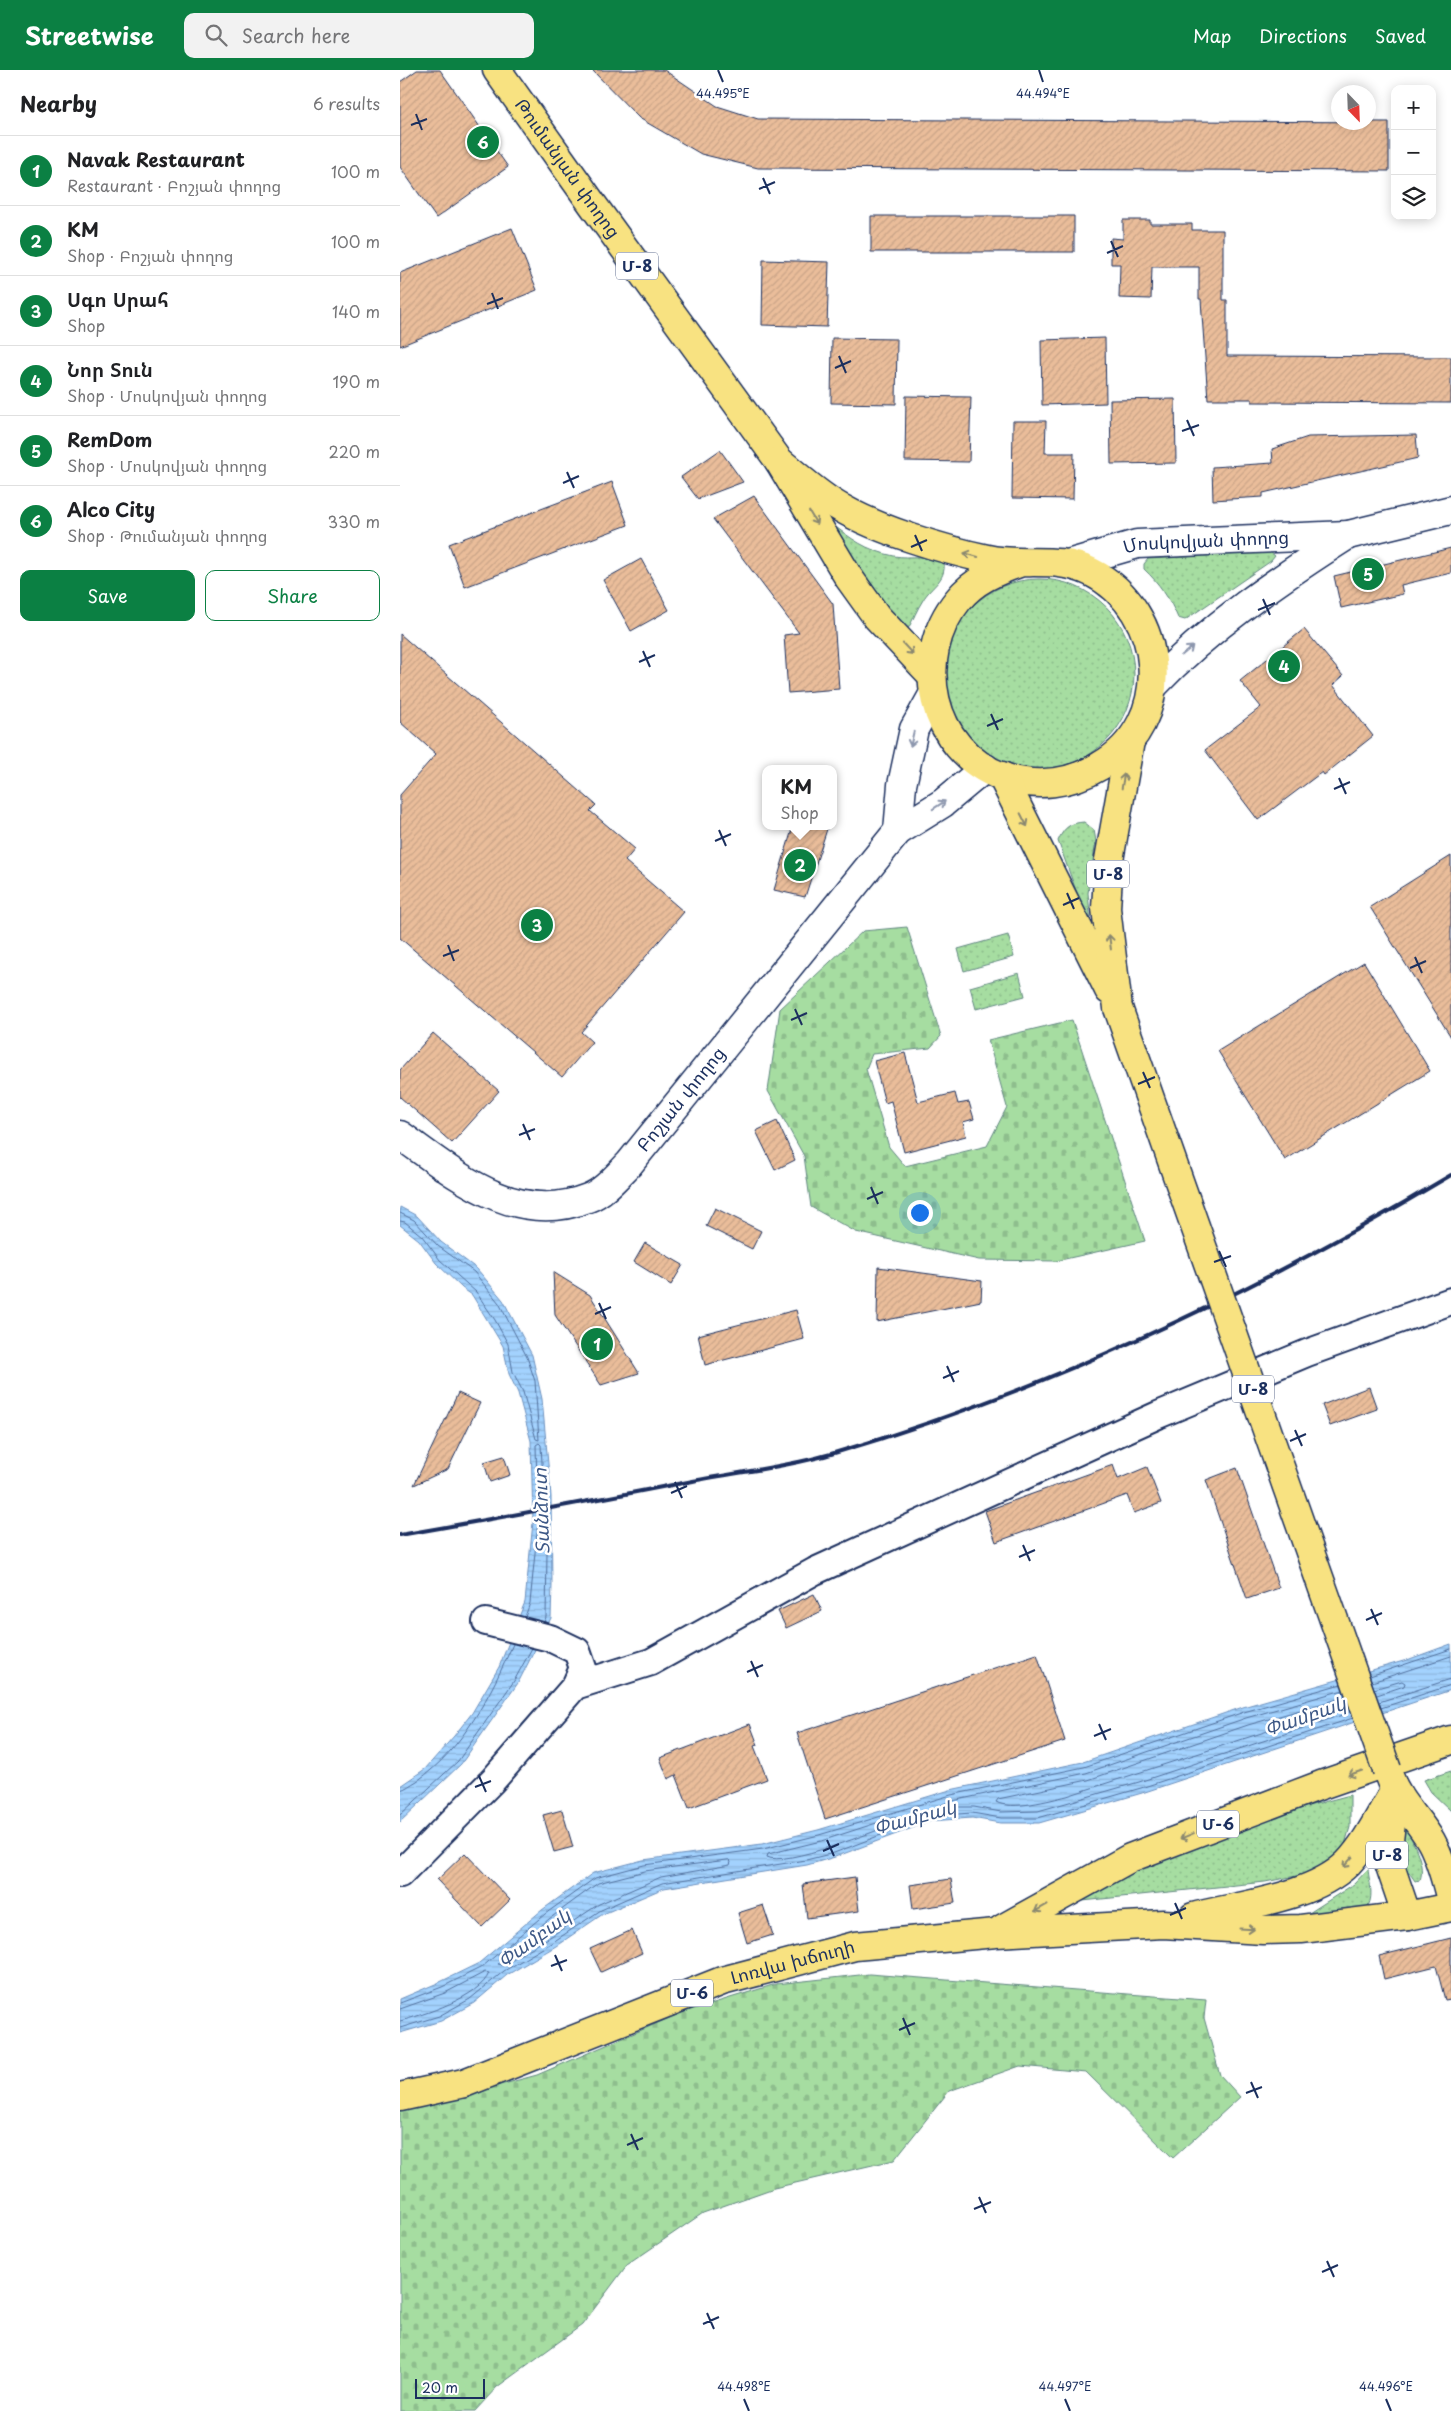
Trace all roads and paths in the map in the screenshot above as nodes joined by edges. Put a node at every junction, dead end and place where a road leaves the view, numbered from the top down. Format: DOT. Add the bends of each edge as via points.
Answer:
graph roads {
  1 [pos="498,70"];
  2 [pos="779,461"];
  3 [pos="1451,510"];
  4 [pos="1348,535"];
  5 [pos="1019,563"];
  6 [pos="1068,564"];
  7 [pos="932,684"];
  8 [pos="1153,686"];
  9 [pos="1130,742"];
  10 [pos="994,772"];
  11 [pos="898,830"];
  12 [pos="1118,1008"];
  13 [pos="400,1135"];
  14 [pos="1451,1301"];
  15 [pos="486,1622"];
  16 [pos="575,1686"];
  17 [pos="1451,1740"];
  18 [pos="1391,1781"];
  19 [pos="1451,1834"];
  20 [pos="400,1874"];
  21 [pos="1451,1900"];
  22 [pos="1451,1906"];
  23 [pos="1407,1916"];
  24 [pos="1163,1924"];
  25 [pos="996,1933"];
  26 [pos="400,2097"];
  1 -- 2 [label="highway, Թումանյան փողոց / Մ-8"];
  5 -- 2 [label="highway, Մ-8, one-way" via="988,559 886,530 840,508"];
  2 -- 7 [label="highway, Մ-8, one-way" via="849,578"];
  3 -- 4 [label="street, Մոսկովյան փողոց"];
  4 -- 6 [label="street, Մոսկովյան փողոց" via="1137,544"];
  8 -- 4 [label="street, Մոսկովյան փողոց, one-way" via="1184,653 1282,578"];
  5 -- 6 [label="highway"];
  5 -- 7 [label="highway" via="992,573 959,598 947,615 932,653"];
  6 -- 8 [label="highway" via="1110,583 1127,599 1149,640"];
  7 -- 10 [label="highway" via="940,718 953,739 970,757"];
  7 -- 11 [label="street, one-way" via="914,729 902,785"];
  8 -- 9 [label="highway" via="1149,706"];
  9 -- 10 [label="highway" via="1109,761 1085,775 1058,782 1039,783"];
  12 -- 9 [label="highway, Մ-8, one-way" via="1106,908 1109,860"];
  11 -- 10 [label="street, Բոշյան փողոց, one-way"];
  10 -- 12 [label="highway, Մ-8, one-way"];
  11 -- 13 [label="street, Բոշյան փողոց" via="629,1164 589,1198 558,1206 531,1206 505,1200 475,1188"];
  12 -- 18 [label="highway, Մ-8, bridge"];
  14 -- 16 [label="street" via="1307,1353 1158,1415 815,1571 651,1662"];
  15 -- 16 [label="street" via="550,1638 577,1651 583,1668"];
  16 -- 20 [label="street" via="493,1780"];
  17 -- 25 [label="highway, Մ-6 / Մ-6, one-way" via="1321,1785 1130,1858"];
  18 -- 19 [label="highway"];
  18 -- 21 [label="highway, Մ-8" via="1431,1841"];
  18 -- 23 [label="highway, Մ-8" via="1387,1857"];
  18 -- 24 [label="highway, Մ-6, one-way" via="1349,1861 1319,1884 1306,1890"];
  22 -- 23 [label="highway, Մ-6"];
  24 -- 23 [label="highway, Մ-6, one-way" via="1301,1929"];
  24 -- 25 [label="highway, Մ-6"];
  25 -- 26 [label="highway, Լոռվա խճուղի / Մ-6" via="855,1946 722,1981 464,2083"];
}
